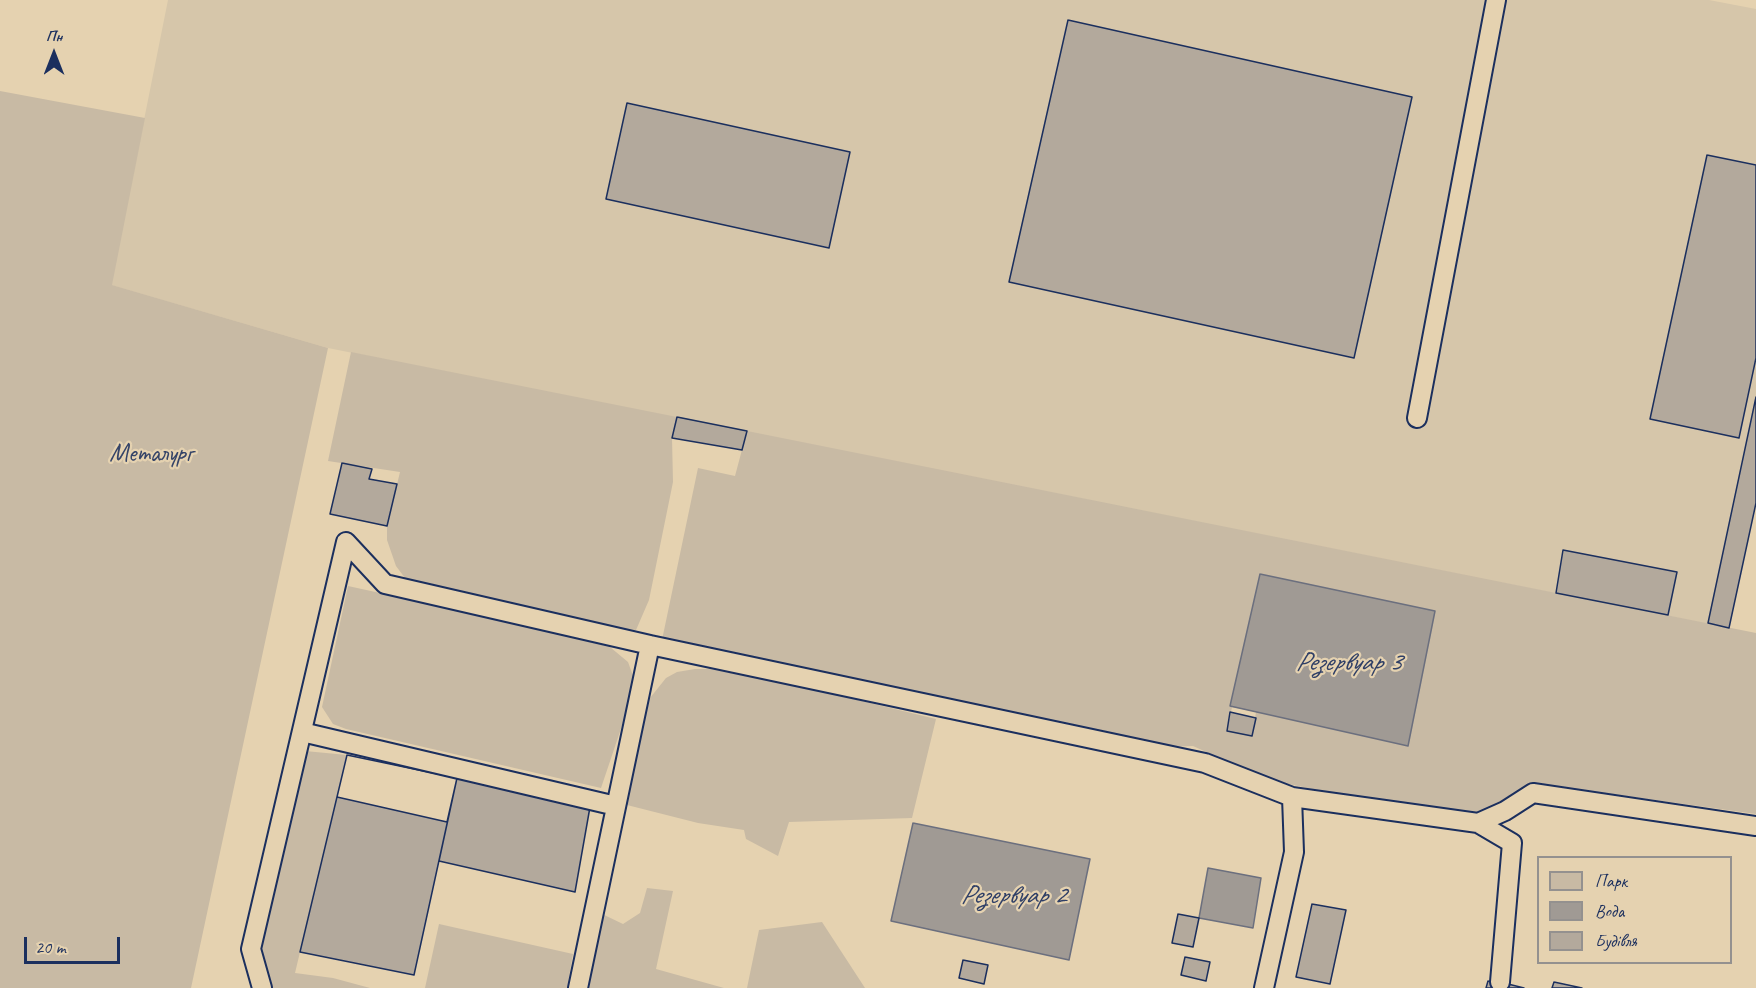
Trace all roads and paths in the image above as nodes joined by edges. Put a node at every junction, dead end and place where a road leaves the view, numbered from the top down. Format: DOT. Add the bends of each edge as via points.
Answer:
graph roads {
  1 [pos="1496,0"];
  2 [pos="1417,418"];
  3 [pos="650,645"];
  4 [pos="302,732"];
  5 [pos="1292,797"];
  6 [pos="616,806"];
  7 [pos="1478,823"];
  8 [pos="1756,826"];
  9 [pos="1500,982"];
  10 [pos="262,988"];
  11 [pos="578,988"];
  12 [pos="1264,988"];
  1 -- 2 [label="lane"];
  3 -- 4 [label="lane" via="385,584 346,543"];
  3 -- 5 [label="lane" via="1205,763"];
  3 -- 6 [label="lane"];
  4 -- 6 [label="lane"];
  4 -- 10 [label="lane" via="251,949"];
  5 -- 7 [label="lane"];
  5 -- 12 [label="lane" via="1294,852"];
  6 -- 11 [label="lane"];
  7 -- 8 [label="lane" via="1533,793"];
  7 -- 9 [label="lane" via="1512,843"];
}
